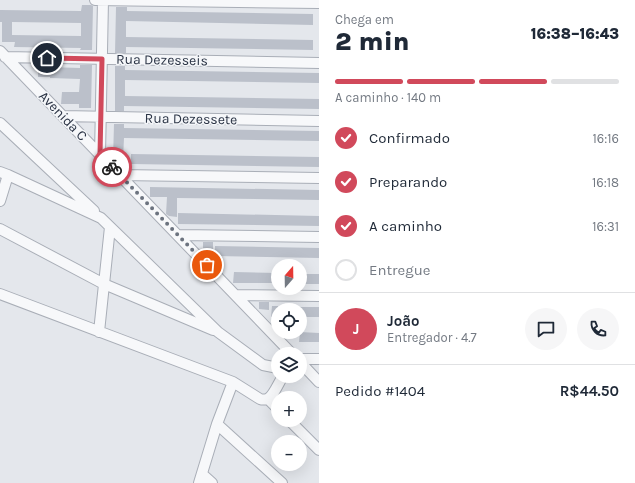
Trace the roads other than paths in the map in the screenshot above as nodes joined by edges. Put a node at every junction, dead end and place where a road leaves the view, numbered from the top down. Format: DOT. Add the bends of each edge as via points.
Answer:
graph roads {
  1 [pos="95,0"];
  2 [pos="103,0"];
  3 [pos="319,4"];
  4 [pos="3,54"];
  5 [pos="102,59"];
  6 [pos="319,63"];
  7 [pos="63,116"];
  8 [pos="101,117"];
  9 [pos="319,121"];
  10 [pos="0,123"];
  11 [pos="100,155"];
  12 [pos="4,174"];
  13 [pos="120,175"];
  14 [pos="319,178"];
  15 [pos="0,201"];
  16 [pos="101,218"];
  17 [pos="110,227"];
  18 [pos="0,229"];
  19 [pos="178,235"];
  20 [pos="319,237"];
  21 [pos="104,284"];
  22 [pos="0,294"];
  23 [pos="236,295"];
  24 [pos="319,296"];
  25 [pos="99,332"];
  26 [pos="218,332"];
  27 [pos="285,347"];
  28 [pos="307,359"];
  29 [pos="319,359"];
  30 [pos="271,367"];
  31 [pos="307,369"];
  32 [pos="233,382"];
  33 [pos="319,382"];
  34 [pos="279,383"];
  35 [pos="268,399"];
  36 [pos="271,402"];
  37 [pos="217,424"];
  38 [pos="296,427"];
  39 [pos="319,450"];
  40 [pos="201,478"];
  41 [pos="212,483"];
  42 [pos="282,483"];
  1 -- 2 [label="street"];
  2 -- 3 [label="street"];
  2 -- 5 [label="street"];
  4 -- 5 [label="street, Rua Dezesseis"];
  4 -- 7 [label="street, Avenida C"];
  5 -- 6 [label="street, Rua Dezesseis"];
  5 -- 8 [label="street"];
  7 -- 8 [label="street, Rua Dezessete"];
  7 -- 11 [label="street, Avenida C"];
  8 -- 9 [label="street, Rua Dezessete"];
  8 -- 11 [label="street"];
  10 -- 16 [label="street"];
  11 -- 13 [label="street, Avenida C"];
  12 -- 15 [label="street"];
  12 -- 16 [label="street"];
  13 -- 14 [label="street"];
  13 -- 19 [label="street, Avenida C"];
  16 -- 17 [label="street"];
  17 -- 21 [label="street"];
  17 -- 26 [label="street"];
  18 -- 21 [label="street"];
  19 -- 20 [label="street"];
  19 -- 23 [label="street, Avenida C"];
  21 -- 25 [label="street"];
  21 -- 26 [label="street"];
  22 -- 25 [label="street"];
  23 -- 24 [label="street"];
  23 -- 27 [label="street, Avenida C"];
  25 -- 32 [label="street"];
  26 -- 30 [label="street" via="263,365"];
  28 -- 29 [label="street"];
  31 -- 33 [label="street"];
  32 -- 35 [label="street" via="260,399"];
  32 -- 37 [label="street"];
  34 -- 35 [label="street"];
  35 -- 36 [label="street"];
  37 -- 40 [label="street"];
  37 -- 42 [label="street"];
  38 -- 39 [label="street"];
  40 -- 41 [label="street"];
}
